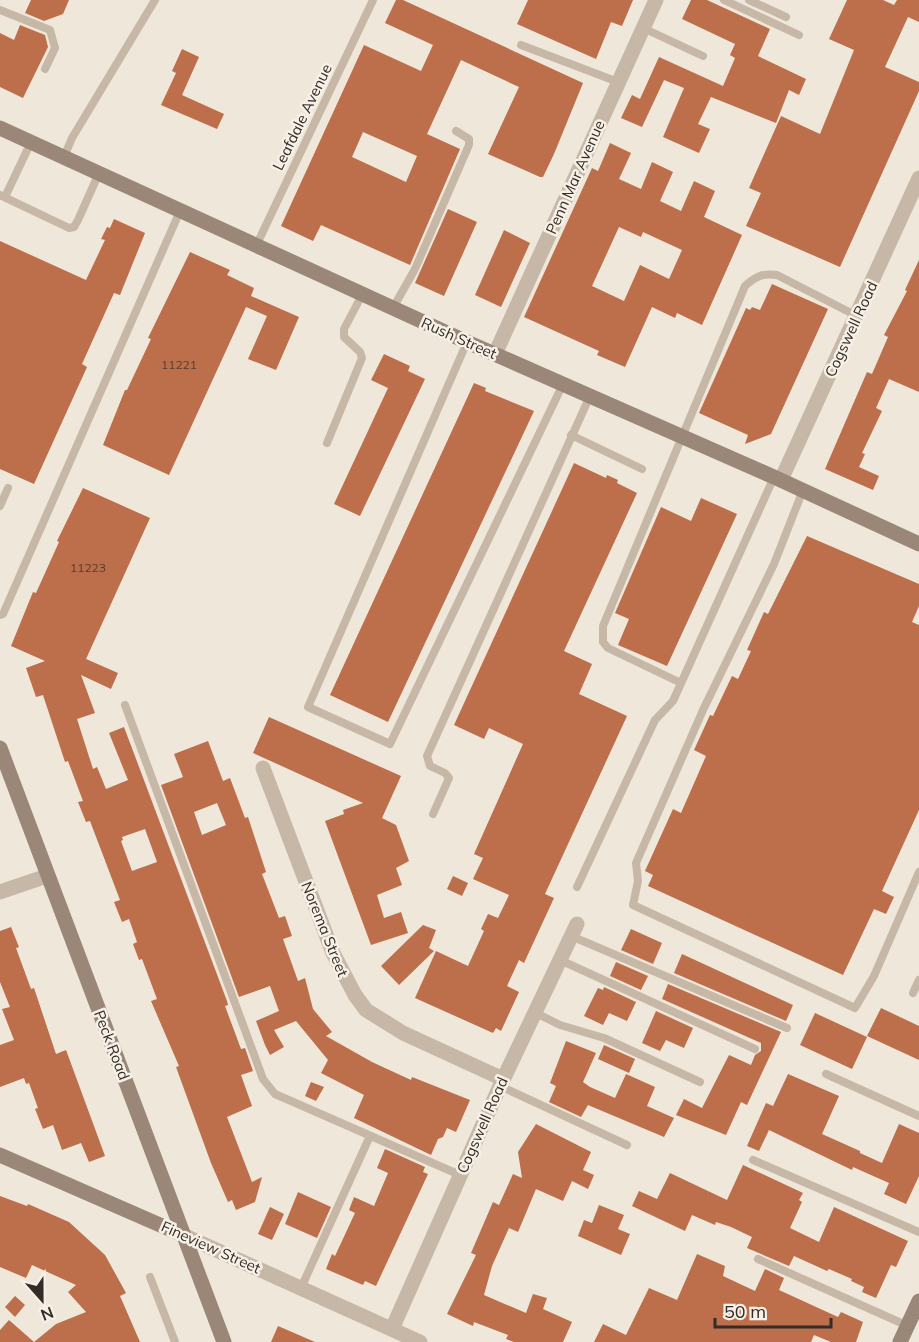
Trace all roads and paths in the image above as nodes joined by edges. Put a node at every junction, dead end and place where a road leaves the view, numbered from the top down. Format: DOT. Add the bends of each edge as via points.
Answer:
graph roads {
  1 [pos="155,0"];
  2 [pos="374,0"];
  3 [pos="656,0"];
  4 [pos="724,0"];
  5 [pos="749,0"];
  6 [pos="0,10"];
  7 [pos="786,17"];
  8 [pos="643,28"];
  9 [pos="799,35"];
  10 [pos="521,45"];
  11 [pos="703,56"];
  12 [pos="45,69"];
  13 [pos="618,82"];
  14 [pos="0,128"];
  15 [pos="456,131"];
  16 [pos="31,142"];
  17 [pos="64,158"];
  18 [pos="99,173"];
  19 [pos="919,178"];
  20 [pos="3,196"];
  21 [pos="180,211"];
  22 [pos="256,246"];
  23 [pos="362,295"];
  24 [pos="393,308"];
  25 [pos="857,316"];
  26 [pos="467,342"];
  27 [pos="495,354"];
  28 [pos="563,384"];
  29 [pos="590,396"];
  30 [pos="571,435"];
  31 [pos="682,437"];
  32 [pos="327,442"];
  33 [pos="642,469"];
  34 [pos="777,478"];
  35 [pos="8,488"];
  36 [pos="803,490"];
  37 [pos="0,506"];
  38 [pos="919,544"];
  39 [pos="0,615"];
  40 [pos="681,683"];
  41 [pos="125,705"];
  42 [pos="0,748"];
  43 [pos="263,768"];
  44 [pos="433,814"];
  45 [pos="919,872"];
  46 [pos="47,876"];
  47 [pos="577,887"];
  48 [pos="0,892"];
  49 [pos="574,930"];
  50 [pos="560,960"];
  51 [pos="919,980"];
  52 [pos="913,993"];
  53 [pos="534,1012"];
  54 [pos="787,1028"];
  55 [pos="755,1049"];
  56 [pos="826,1074"];
  57 [pos="501,1082"];
  58 [pos="700,1083"];
  59 [pos="919,1116"];
  60 [pos="370,1136"];
  61 [pos="627,1145"];
  62 [pos="0,1155"];
  63 [pos="753,1160"];
  64 [pos="460,1175"];
  65 [pos="919,1232"];
  66 [pos="183,1235"];
  67 [pos="758,1259"];
  68 [pos="150,1277"];
  69 [pos="301,1288"];
  70 [pos="919,1300"];
  71 [pos="908,1326"];
  72 [pos="392,1329"];
  73 [pos="175,1342"];
  74 [pos="224,1342"];
  75 [pos="420,1342"];
  76 [pos="900,1342"];
  1 -- 17 [label="lane" via="72,138"];
  2 -- 22 [label="lane, Leafdale Avenue"];
  3 -- 8 [label="street, Penn Mar Avenue"];
  4 -- 9 [label="lane"];
  5 -- 7 [label="lane"];
  6 -- 12 [label="lane" via="50,30 55,48"];
  8 -- 11 [label="lane"];
  8 -- 13 [label="street, Penn Mar Avenue"];
  10 -- 13 [label="lane"];
  13 -- 27 [label="street, Penn Mar Avenue"];
  14 -- 16 [label="street, Rush Street"];
  15 -- 24 [label="lane" via="469,139 469,145 415,269"];
  16 -- 17 [label="street, Rush Street"];
  16 -- 20 [label="lane"];
  17 -- 18 [label="street, Rush Street"];
  18 -- 20 [label="lane" via="74,227"];
  18 -- 21 [label="street, Rush Street"];
  19 -- 25 [label="street, Cogswell Road"];
  21 -- 22 [label="street, Rush Street"];
  21 -- 39 [label="lane"];
  22 -- 23 [label="street, Rush Street"];
  23 -- 24 [label="street, Rush Street"];
  23 -- 32 [label="lane" via="344,329 344,337 362,358"];
  24 -- 26 [label="street, Rush Street"];
  25 -- 31 [label="lane" via="777,275 754,278 745,286"];
  25 -- 34 [label="street, Cogswell Road"];
  26 -- 27 [label="street, Rush Street"];
  26 -- 28 [label="lane" via="308,707 390,744"];
  27 -- 28 [label="street, Rush Street"];
  28 -- 29 [label="street, Rush Street"];
  29 -- 30 [label="lane"];
  29 -- 31 [label="street, Rush Street"];
  30 -- 33 [label="lane"];
  30 -- 44 [label="lane" via="427,756 430,766 449,778"];
  31 -- 34 [label="street, Rush Street"];
  31 -- 40 [label="lane" via="602,634 608,648"];
  34 -- 36 [label="street, Rush Street"];
  34 -- 40 [label="lane"];
  35 -- 37 [label="lane"];
  36 -- 38 [label="street, Rush Street"];
  36 -- 45 [label="lane" via="774,564 703,710 636,863 638,880 633,905 855,1008 874,976"];
  40 -- 47 [label="lane" via="673,701 654,720"];
  41 -- 60 [label="lane" via="263,1079 275,1094"];
  42 -- 46 [label="street, Peck Road"];
  43 -- 57 [label="street, Norema Street" via="333,953 366,1010"];
  46 -- 48 [label="street"];
  46 -- 66 [label="street, Peck Road"];
  49 -- 50 [label="street, Cogswell Road"];
  49 -- 54 [label="lane"];
  50 -- 53 [label="street, Cogswell Road"];
  50 -- 55 [label="lane"];
  51 -- 52 [label="lane"];
  53 -- 57 [label="street, Cogswell Road"];
  53 -- 58 [label="lane" via="560,1025 604,1038"];
  56 -- 59 [label="lane"];
  57 -- 61 [label="lane"];
  57 -- 64 [label="street, Cogswell Road"];
  60 -- 64 [label="lane"];
  60 -- 69 [label="lane"];
  62 -- 66 [label="street, Fineview Street"];
  63 -- 65 [label="lane"];
  64 -- 72 [label="street, Cogswell Road"];
  66 -- 69 [label="street, Fineview Street"];
  66 -- 74 [label="street, Peck Road"];
  67 -- 71 [label="lane"];
  68 -- 73 [label="lane"];
  69 -- 72 [label="street, Fineview Street"];
  70 -- 71 [label="street"];
  71 -- 76 [label="street"];
  72 -- 75 [label="street, Fineview Street"];
}
